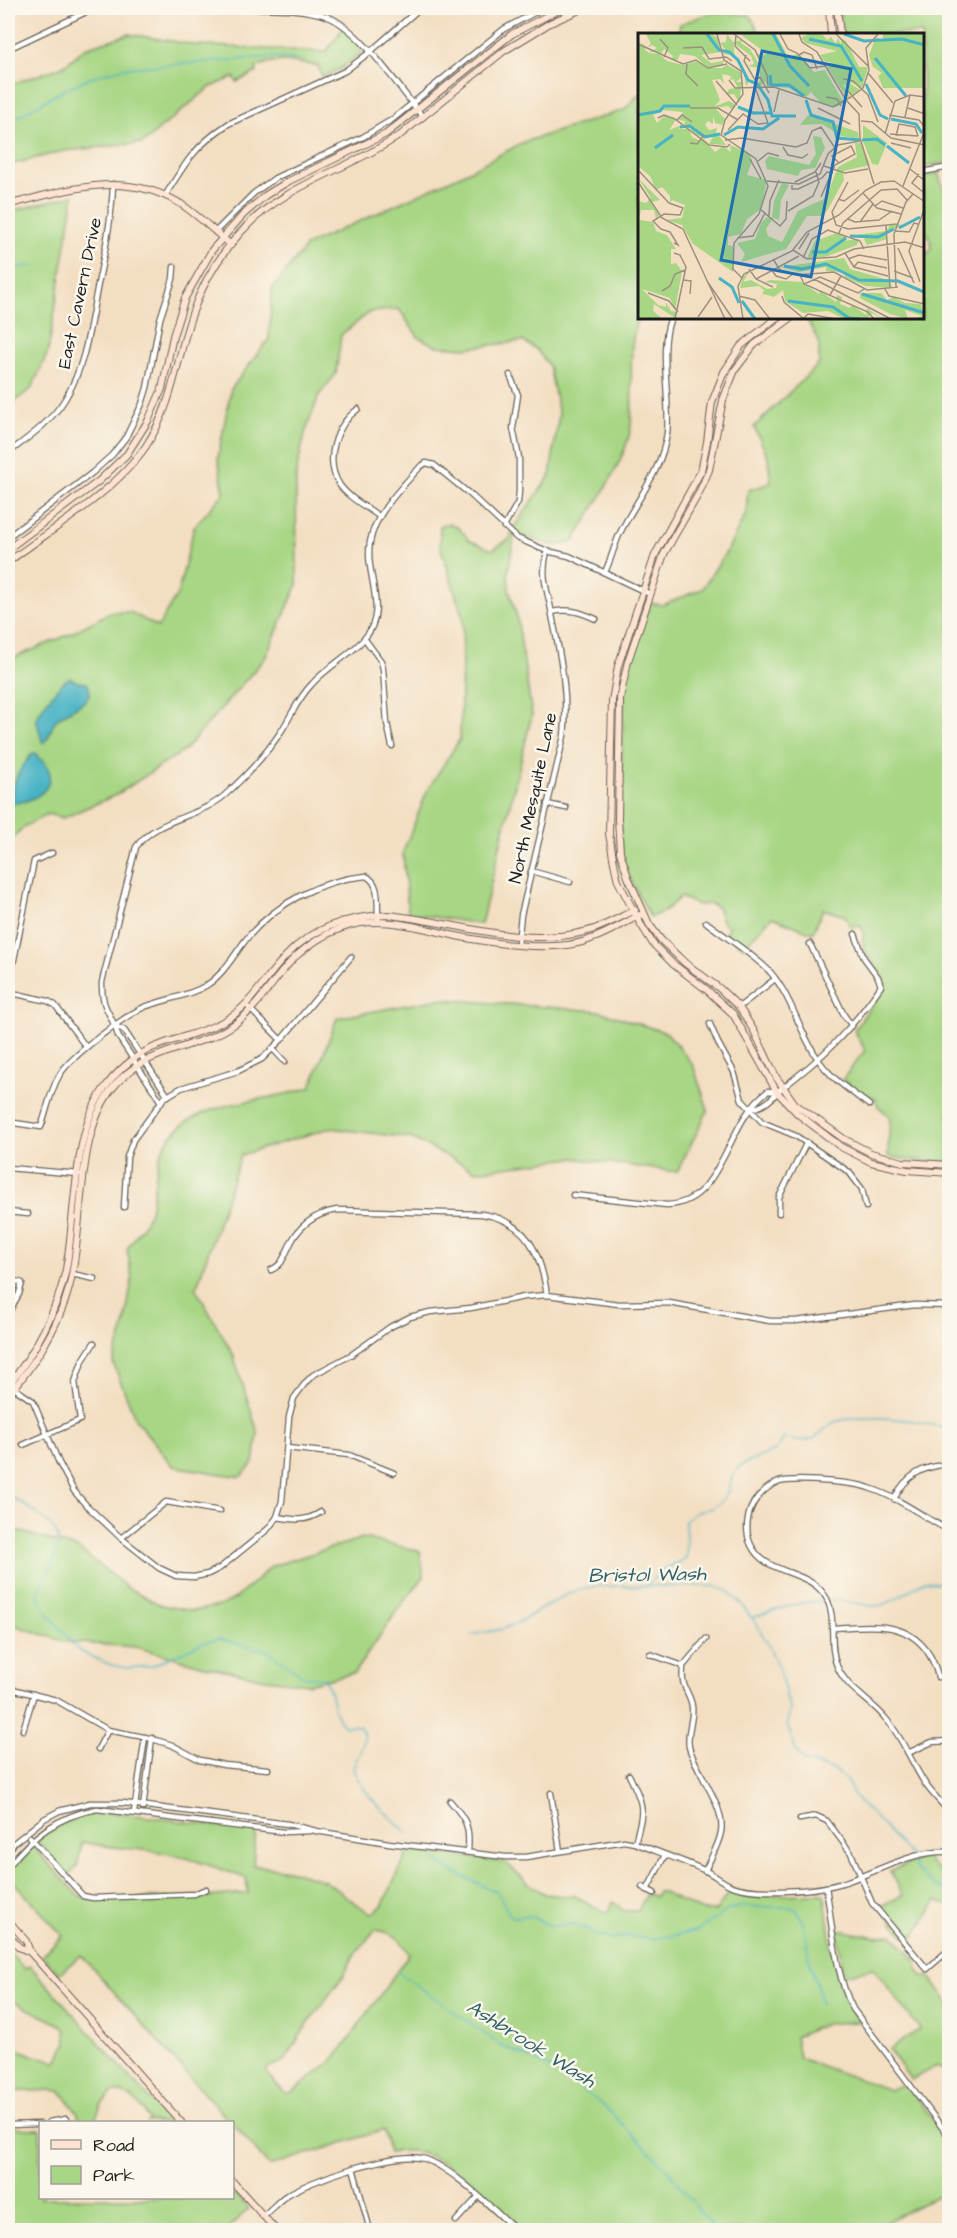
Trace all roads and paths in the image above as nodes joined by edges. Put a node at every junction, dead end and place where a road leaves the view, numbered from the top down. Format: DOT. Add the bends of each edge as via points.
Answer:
graph roads {
  1 [pos="99,8"];
  2 [pos="243,8"];
  3 [pos="420,8"];
  4 [pos="543,8"];
  5 [pos="562,8"];
  6 [pos="584,8"];
  7 [pos="829,8"];
  8 [pos="837,8"];
  9 [pos="831,33"];
  10 [pos="840,33"];
  11 [pos="8,49"];
  12 [pos="370,52"];
  13 [pos="413,104"];
  14 [pos="418,111"];
  15 [pos="423,117"];
  16 [pos="950,167"];
  17 [pos="924,172"];
  18 [pos="113,184"];
  19 [pos="165,196"];
  20 [pos="8,204"];
  21 [pos="215,232"];
  22 [pos="222,237"];
  23 [pos="231,245"];
  24 [pos="174,267"];
  25 [pos="670,320"];
  26 [pos="774,320"];
  27 [pos="788,320"];
  28 [pos="510,375"];
  29 [pos="358,410"];
  30 [pos="8,453"];
  31 [pos="380,517"];
  32 [pos="504,527"];
  33 [pos="8,537"];
  34 [pos="8,549"];
  35 [pos="547,551"];
  36 [pos="8,562"];
  37 [pos="605,572"];
  38 [pos="643,590"];
  39 [pos="650,594"];
  40 [pos="552,612"];
  41 [pos="596,619"];
  42 [pos="364,638"];
  43 [pos="392,746"];
  44 [pos="547,804"];
  45 [pos="566,808"];
  46 [pos="52,853"];
  47 [pos="531,871"];
  48 [pos="570,882"];
  49 [pos="639,912"];
  50 [pos="378,919"];
  51 [pos="706,922"];
  52 [pos="855,934"];
  53 [pos="519,940"];
  54 [pos="810,944"];
  55 [pos="351,957"];
  56 [pos="775,979"];
  57 [pos="8,990"];
  58 [pos="248,1007"];
  59 [pos="739,1007"];
  60 [pos="710,1024"];
  61 [pos="115,1026"];
  62 [pos="852,1026"];
  63 [pos="281,1040"];
  64 [pos="86,1047"];
  65 [pos="273,1049"];
  66 [pos="139,1061"];
  67 [pos="819,1061"];
  68 [pos="285,1062"];
  69 [pos="780,1090"];
  70 [pos="168,1096"];
  71 [pos="762,1096"];
  72 [pos="161,1102"];
  73 [pos="766,1103"];
  74 [pos="869,1105"];
  75 [pos="751,1109"];
  76 [pos="8,1122"];
  77 [pos="807,1142"];
  78 [pos="950,1165"];
  79 [pos="8,1168"];
  80 [pos="950,1173"];
  81 [pos="81,1174"];
  82 [pos="573,1195"];
  83 [pos="124,1207"];
  84 [pos="866,1207"];
  85 [pos="8,1212"];
  86 [pos="779,1213"];
  87 [pos="28,1214"];
  88 [pos="271,1270"];
  89 [pos="72,1274"];
  90 [pos="8,1279"];
  91 [pos="95,1279"];
  92 [pos="547,1295"];
  93 [pos="950,1306"];
  94 [pos="8,1314"];
  95 [pos="94,1343"];
  96 [pos="9,1384"];
  97 [pos="8,1396"];
  98 [pos="47,1435"];
  99 [pos="23,1445"];
  100 [pos="287,1448"];
  101 [pos="950,1464"];
  102 [pos="394,1473"];
  103 [pos="894,1499"];
  104 [pos="220,1511"];
  105 [pos="321,1512"];
  106 [pos="277,1517"];
  107 [pos="950,1531"];
  108 [pos="121,1538"];
  109 [pos="832,1628"];
  110 [pos="706,1639"];
  111 [pos="650,1654"];
  112 [pos="683,1666"];
  113 [pos="938,1677"];
  114 [pos="8,1688"];
  115 [pos="34,1694"];
  116 [pos="23,1730"];
  117 [pos="108,1730"];
  118 [pos="145,1737"];
  119 [pos="152,1738"];
  120 [pos="950,1741"];
  121 [pos="98,1749"];
  122 [pos="908,1754"];
  123 [pos="268,1769"];
  124 [pos="629,1775"];
  125 [pos="551,1793"];
  126 [pos="450,1801"];
  127 [pos="135,1804"];
  128 [pos="144,1806"];
  129 [pos="134,1812"];
  130 [pos="950,1813"];
  131 [pos="143,1814"];
  132 [pos="800,1818"];
  133 [pos="316,1831"];
  134 [pos="26,1833"];
  135 [pos="32,1839"];
  136 [pos="635,1843"];
  137 [pos="560,1851"];
  138 [pos="8,1852"];
  139 [pos="468,1852"];
  140 [pos="950,1852"];
  141 [pos="665,1855"];
  142 [pos="8,1867"];
  143 [pos="705,1871"];
  144 [pos="862,1877"];
  145 [pos="826,1887"];
  146 [pos="206,1889"];
  147 [pos="654,1893"];
  148 [pos="8,1920"];
  149 [pos="8,1934"];
  150 [pos="950,1949"];
  151 [pos="30,1952"];
  152 [pos="66,2119"];
  153 [pos="55,2121"];
  154 [pos="181,2121"];
  155 [pos="39,2124"];
  156 [pos="8,2125"];
  157 [pos="950,2138"];
  158 [pos="353,2168"];
  159 [pos="234,2183"];
  160 [pos="478,2197"];
  161 [pos="263,2216"];
  162 [pos="456,2221"];
  163 [pos="276,2230"];
  164 [pos="370,2230"];
  165 [pos="516,2230"];
  1 -- 11 [label="street"];
  2 -- 12 [label="street" via="324,15 341,22"];
  3 -- 12 [label="street"];
  4 -- 13 [label="street" via="504,29"];
  5 -- 14 [label="street" via="512,34"];
  6 -- 15 [label="street" via="518,41"];
  7 -- 9 [label="street"];
  8 -- 10 [label="street"];
  12 -- 13 [label="street"];
  12 -- 19 [label="street" via="332,77 216,131 187,159"];
  13 -- 14 [label="street"];
  13 -- 21 [label="street" via="363,137 275,177"];
  14 -- 15 [label="street"];
  14 -- 22 [label="street" via="386,134 266,195"];
  15 -- 23 [label="street" via="382,147 272,204"];
  16 -- 17 [label="street"];
  18 -- 19 [label="street"];
  18 -- 20 [label="street"];
  18 -- 30 [label="street, East Cavern Drive" via="110,223 86,348 76,378 45,423"];
  19 -- 21 [label="street"];
  21 -- 22 [label="street"];
  22 -- 23 [label="street"];
  22 -- 34 [label="street" via="185,298 162,389 127,454 99,481"];
  23 -- 36 [label="street" via="208,277 196,303 171,395 146,446 104,491"];
  24 -- 33 [label="street" via="147,388 126,436 92,473"];
  25 -- 37 [label="street" via="667,334 668,432 657,468 620,535"];
  26 -- 38 [label="street" via="741,346 724,372 712,402 701,471 655,555"];
  27 -- 39 [label="street" via="754,345 735,369 723,400 710,470 668,546"];
  28 -- 32 [label="street" via="518,395 513,428 519,458 519,491 518,502"];
  29 -- 31 [label="street" via="343,422 332,454 333,469 345,491"];
  31 -- 32 [label="street" via="426,463 455,481"];
  31 -- 42 [label="street" via="369,550 377,604"];
  32 -- 35 [label="street" via="517,538"];
  35 -- 37 [label="street"];
  35 -- 40 [label="street, North Mesquite Lane" via="544,584"];
  37 -- 38 [label="street"];
  38 -- 39 [label="street"];
  38 -- 49 [label="street" via="613,686 609,834 618,881"];
  39 -- 49 [label="street" via="620,698 619,839"];
  40 -- 41 [label="street" via="578,611"];
  40 -- 44 [label="street, North Mesquite Lane" via="567,711"];
  42 -- 43 [label="street" via="381,661"];
  42 -- 61 [label="street" via="312,683 281,731 225,795 198,812 152,831 136,847 102,982 103,1005"];
  44 -- 45 [label="street"];
  44 -- 47 [label="street, North Mesquite Lane"];
  46 -- 57 [label="street" via="34,861"];
  47 -- 48 [label="street"];
  47 -- 53 [label="street, North Mesquite Lane"];
  49 -- 53 [label="street" via="581,942 554,945"];
  49 -- 59 [label="street" via="685,963"];
  49 -- 69 [label="street" via="661,953 734,1014"];
  50 -- 53 [label="street" via="404,916"];
  50 -- 58 [label="street" via="343,920 309,936 285,956"];
  50 -- 61 [label="street" via="376,888 369,877 319,886 263,921 208,984 139,1009"];
  51 -- 56 [label="street"];
  52 -- 62 [label="street" via="881,986"];
  54 -- 62 [label="street"];
  55 -- 63 [label="street"];
  56 -- 59 [label="street"];
  56 -- 67 [label="street"];
  57 -- 64 [label="street" via="55,1005"];
  58 -- 63 [label="street"];
  58 -- 66 [label="street" via="217,1025 158,1046"];
  59 -- 69 [label="street"];
  60 -- 75 [label="street" via="734,1072 742,1100"];
  61 -- 64 [label="street"];
  61 -- 66 [label="street" via="118,1036"];
  62 -- 67 [label="street"];
  63 -- 65 [label="street"];
  64 -- 76 [label="street" via="59,1076 41,1127"];
  65 -- 68 [label="street"];
  65 -- 70 [label="street" via="238,1071 181,1088"];
  66 -- 70 [label="street"];
  66 -- 72 [label="street"];
  66 -- 81 [label="street" via="119,1071 95,1103 84,1133"];
  67 -- 69 [label="street"];
  67 -- 74 [label="street"];
  69 -- 71 [label="street"];
  69 -- 73 [label="street"];
  69 -- 78 [label="street" via="859,1148 903,1162"];
  69 -- 80 [label="street" via="798,1114 841,1147 864,1159 907,1170"];
  70 -- 72 [label="street"];
  71 -- 73 [label="street"];
  71 -- 75 [label="street"];
  72 -- 83 [label="street" via="133,1140 127,1156"];
  73 -- 75 [label="street"];
  75 -- 77 [label="street" via="762,1122"];
  75 -- 82 [label="street" via="711,1181 686,1203 667,1205"];
  77 -- 84 [label="street" via="849,1172 862,1189"];
  77 -- 86 [label="street" via="779,1197"];
  79 -- 81 [label="street"];
  81 -- 89 [label="street"];
  81 -- 96 [label="street" via="62,1286 28,1356"];
  85 -- 87 [label="street"];
  88 -- 92 [label="street" via="283,1262 291,1241 304,1225 328,1212 482,1214 503,1220 530,1241 543,1270"];
  89 -- 91 [label="street"];
  89 -- 96 [label="street" via="57,1323 36,1358"];
  90 -- 94 [label="street" via="22,1283"];
  92 -- 93 [label="street" via="619,1305 669,1303 770,1321 915,1305"];
  92 -- 100 [label="street" via="420,1314 390,1327 306,1382 294,1398"];
  95 -- 98 [label="street" via="75,1382 80,1420"];
  96 -- 97 [label="street"];
  96 -- 98 [label="street" via="33,1401"];
  98 -- 99 [label="street"];
  98 -- 108 [label="street" via="74,1491"];
  100 -- 102 [label="street" via="349,1455"];
  100 -- 106 [label="street"];
  101 -- 103 [label="street" via="915,1473"];
  103 -- 107 [label="street"];
  103 -- 109 [label="street" via="869,1487 787,1481 772,1485 754,1502 747,1522 749,1540 756,1553 773,1567 815,1585 829,1604"];
  104 -- 108 [label="street" via="166,1502"];
  105 -- 106 [label="street" via="299,1521"];
  106 -- 108 [label="street" via="220,1568 194,1577 167,1573"];
  109 -- 113 [label="street" via="882,1626 906,1632 922,1644 934,1661"];
  109 -- 122 [label="street" via="835,1660 843,1678 888,1720"];
  110 -- 112 [label="street"];
  111 -- 112 [label="street"];
  112 -- 143 [label="street" via="683,1680 692,1705 689,1745 721,1821 722,1833"];
  114 -- 115 [label="street"];
  115 -- 116 [label="street"];
  115 -- 117 [label="street" via="56,1700"];
  117 -- 118 [label="street"];
  117 -- 121 [label="street"];
  118 -- 119 [label="street"];
  118 -- 127 [label="street"];
  119 -- 123 [label="street" via="200,1760"];
  119 -- 128 [label="street"];
  120 -- 122 [label="street" via="932,1742"];
  122 -- 130 [label="street" via="931,1792"];
  124 -- 136 [label="street" via="643,1808"];
  125 -- 137 [label="street"];
  126 -- 139 [label="street" via="467,1822"];
  127 -- 128 [label="street"];
  127 -- 129 [label="street"];
  127 -- 134 [label="street" via="75,1805"];
  128 -- 131 [label="street"];
  128 -- 133 [label="street"];
  129 -- 131 [label="street"];
  129 -- 135 [label="street" via="86,1812 58,1821"];
  131 -- 133 [label="street" via="284,1832"];
  132 -- 144 [label="street" via="816,1816 827,1821 851,1853"];
  133 -- 139 [label="street"];
  134 -- 135 [label="street"];
  134 -- 138 [label="street"];
  135 -- 142 [label="street"];
  135 -- 146 [label="street" via="83,1896 194,1894"];
  136 -- 137 [label="street" via="615,1841"];
  136 -- 141 [label="street"];
  137 -- 139 [label="street" via="526,1857"];
  140 -- 144 [label="street" via="918,1854"];
  141 -- 143 [label="street"];
  141 -- 147 [label="street" via="645,1888"];
  143 -- 145 [label="street" via="730,1885 759,1891"];
  144 -- 145 [label="street"];
  144 -- 150 [label="street" via="872,1903 927,1969"];
  145 -- 157 [label="street" via="845,1994"];
  148 -- 151 [label="street"];
  149 -- 151 [label="street" via="19,1947"];
  151 -- 154 [label="street"];
  152 -- 153 [label="street"];
  155 -- 156 [label="street"];
  158 -- 160 [label="street" via="402,2158 423,2159 444,2169"];
  158 -- 161 [label="street" via="284,2197"];
  158 -- 164 [label="street"];
  159 -- 161 [label="street"];
  160 -- 162 [label="street"];
  160 -- 165 [label="street"];
  161 -- 163 [label="street"];
}
